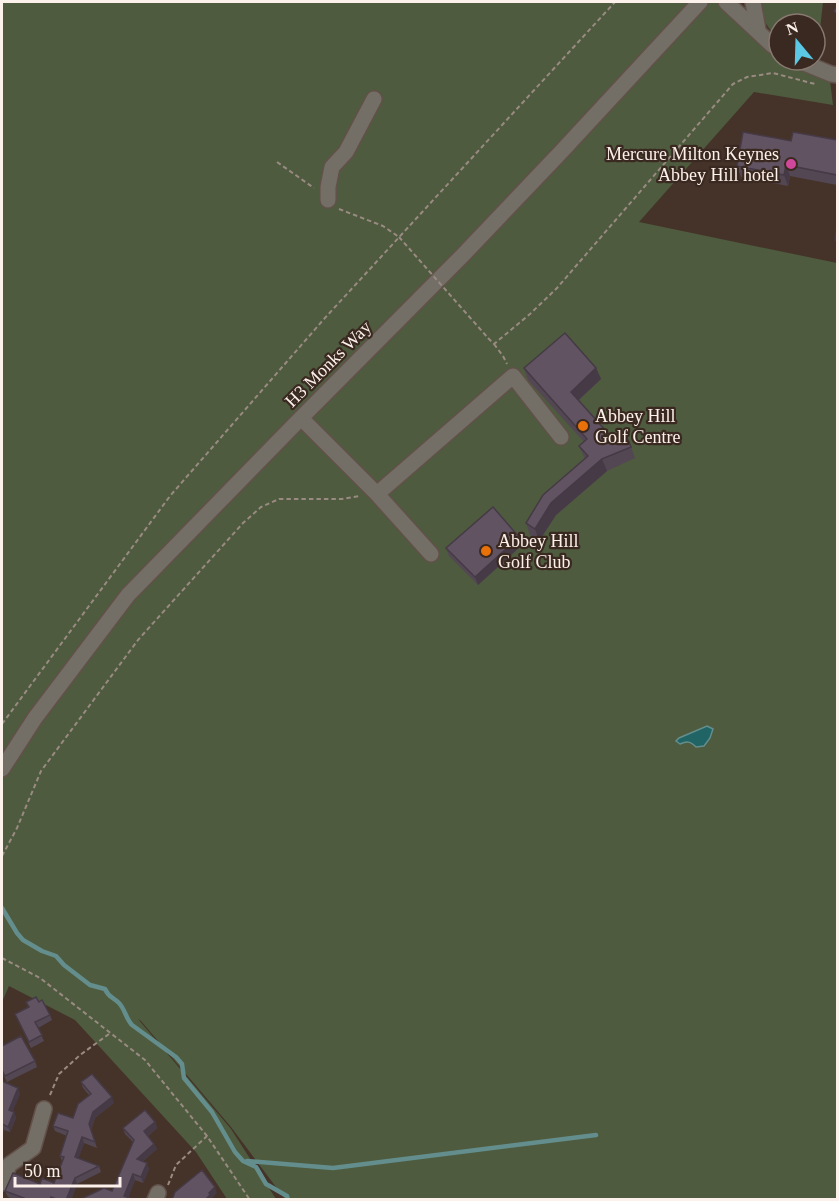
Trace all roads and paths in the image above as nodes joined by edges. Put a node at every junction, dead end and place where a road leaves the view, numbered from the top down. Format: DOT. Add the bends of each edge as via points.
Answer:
graph roads {
  1 [pos="615,2"];
  2 [pos="700,2"];
  3 [pos="726,2"];
  4 [pos="753,2"];
  5 [pos="758,30"];
  6 [pos="767,40"];
  7 [pos="816,85"];
  8 [pos="374,99"];
  9 [pos="328,200"];
  10 [pos="399,237"];
  11 [pos="494,344"];
  12 [pos="513,376"];
  13 [pos="301,418"];
  14 [pos="561,437"];
  15 [pos="377,494"];
  16 [pos="431,554"];
  17 [pos="2,724"];
  18 [pos="2,769"];
  19 [pos="2,856"];
  20 [pos="2,958"];
  21 [pos="110,1033"];
  22 [pos="44,1109"];
  23 [pos="207,1136"];
  24 [pos="2,1183"];
  25 [pos="157,1196"];
  26 [pos="250,1200"];
  1 -- 10 [label="path"];
  2 -- 13 [label="street, H3 Monks Way" via="462,256"];
  3 -- 5 [label="street"];
  4 -- 5 [label="street"];
  5 -- 6 [label="street"];
  7 -- 11 [label="path" via="773,73 747,77 733,84 557,288"];
  8 -- 9 [label="street" via="346,152 332,167"];
  10 -- 11 [label="path, bridge"];
  10 -- 17 [label="path" via="161,507"];
  11 -- 12 [label="path"];
  12 -- 14 [label="street"];
  12 -- 15 [label="street"];
  13 -- 15 [label="street"];
  13 -- 18 [label="street, H3 Monks Way" via="128,595 35,718"];
  15 -- 16 [label="street"];
  15 -- 19 [label="path" via="342,499 279,499 261,507 243,523 138,640 41,771"];
  20 -- 21 [label="path" via="40,978"];
  21 -- 22 [label="path" via="59,1074"];
  21 -- 23 [label="path" via="145,1060"];
  22 -- 24 [label="street" via="33,1148 9,1165"];
  23 -- 25 [label="path" via="176,1165 165,1192"];
  23 -- 26 [label="path"];
}
